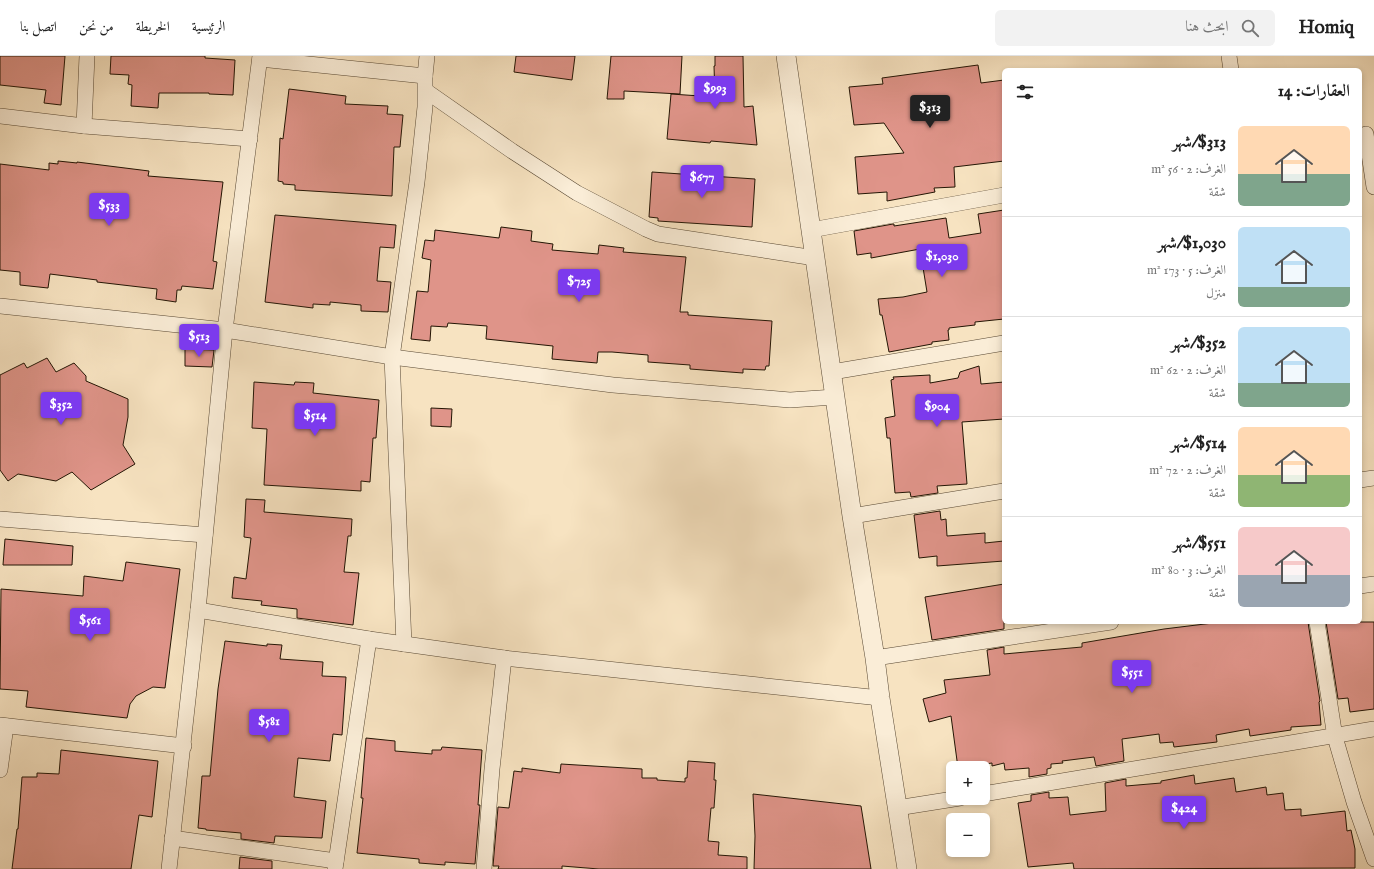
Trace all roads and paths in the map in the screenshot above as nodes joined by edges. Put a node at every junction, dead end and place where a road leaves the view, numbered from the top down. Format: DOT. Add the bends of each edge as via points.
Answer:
graph roads {
  1 [pos="87,56"];
  2 [pos="427,56"];
  3 [pos="786,56"];
  4 [pos="1229,56"];
  5 [pos="260,58"];
  6 [pos="1231,68"];
  7 [pos="425,76"];
  8 [pos="426,91"];
  9 [pos="0,116"];
  10 [pos="84,126"];
  11 [pos="1367,134"];
  12 [pos="250,139"];
  13 [pos="1374,187"];
  14 [pos="1002,195"];
  15 [pos="811,230"];
  16 [pos="815,258"];
  17 [pos="0,306"];
  18 [pos="225,330"];
  19 [pos="1002,343"];
  20 [pos="392,356"];
  21 [pos="832,372"];
  22 [pos="835,397"];
  23 [pos="1374,478"];
  24 [pos="1362,480"];
  25 [pos="1002,491"];
  26 [pos="852,516"];
  27 [pos="0,519"];
  28 [pos="205,535"];
  29 [pos="1374,584"];
  30 [pos="1362,586"];
  31 [pos="198,610"];
  32 [pos="1098,624"];
  33 [pos="1317,624"];
  34 [pos="369,639"];
  35 [pos="404,644"];
  36 [pos="504,658"];
  37 [pos="875,658"];
  38 [pos="880,698"];
  39 [pos="3,725"];
  40 [pos="1374,729"];
  41 [pos="1335,736"];
  42 [pos="184,746"];
  43 [pos="0,770"];
  44 [pos="990,793"];
  45 [pos="946,800"];
  46 [pos="897,808"];
  47 [pos="172,838"];
  48 [pos="1374,859"];
  49 [pos="336,865"];
  50 [pos="169,869"];
  51 [pos="484,869"];
  52 [pos="907,869"];
  1 -- 10 [label="street"];
  2 -- 7 [label="street"];
  3 -- 15 [label="street"];
  4 -- 6 [label="street"];
  5 -- 7 [label="street"];
  5 -- 12 [label="street"];
  7 -- 8 [label="street"];
  8 -- 16 [label="street" via="577,193 646,229 658,234"];
  8 -- 20 [label="street" via="417,182"];
  9 -- 10 [label="street"];
  10 -- 12 [label="street"];
  11 -- 13 [label="street"];
  12 -- 18 [label="street"];
  14 -- 15 [label="street"];
  15 -- 16 [label="street"];
  16 -- 21 [label="street"];
  17 -- 18 [label="street"];
  18 -- 20 [label="street"];
  18 -- 28 [label="street"];
  19 -- 21 [label="street"];
  20 -- 22 [label="street" via="613,385 790,400"];
  20 -- 35 [label="street"];
  21 -- 22 [label="street"];
  22 -- 26 [label="street"];
  23 -- 24 [label="street"];
  25 -- 26 [label="street"];
  26 -- 37 [label="street"];
  27 -- 28 [label="street"];
  28 -- 31 [label="street"];
  29 -- 30 [label="street"];
  31 -- 34 [label="street"];
  31 -- 42 [label="street"];
  32 -- 37 [label="street"];
  33 -- 41 [label="street"];
  34 -- 35 [label="street"];
  34 -- 49 [label="street"];
  35 -- 36 [label="street"];
  36 -- 38 [label="street"];
  36 -- 51 [label="street"];
  37 -- 38 [label="street"];
  38 -- 46 [label="street"];
  39 -- 42 [label="street"];
  39 -- 43 [label="street"];
  40 -- 41 [label="street"];
  41 -- 44 [label="street"];
  41 -- 48 [label="street"];
  42 -- 47 [label="street"];
  45 -- 46 [label="street"];
  46 -- 52 [label="street"];
  47 -- 49 [label="street"];
  47 -- 50 [label="street"];
}
